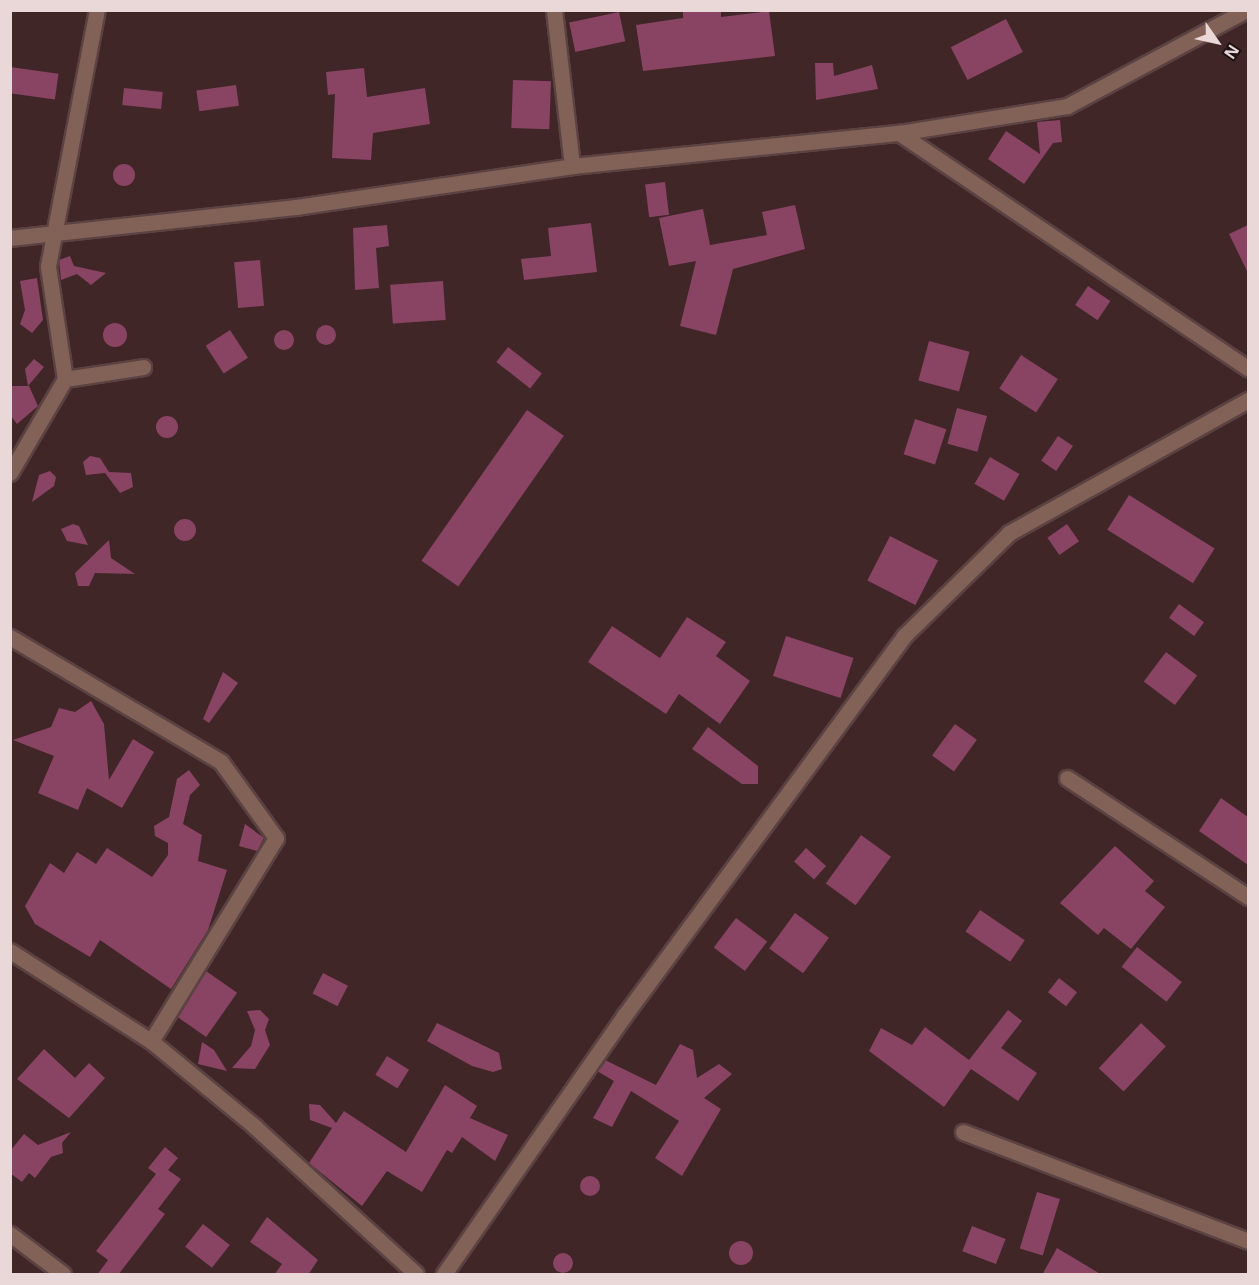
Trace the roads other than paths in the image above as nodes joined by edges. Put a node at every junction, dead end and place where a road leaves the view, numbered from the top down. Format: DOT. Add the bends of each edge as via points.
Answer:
graph roads {
  1 [pos="97,10"];
  2 [pos="554,10"];
  3 [pos="1246,10"];
  4 [pos="898,133"];
  5 [pos="572,166"];
  6 [pos="55,231"];
  7 [pos="10,238"];
  8 [pos="143,367"];
  9 [pos="1248,368"];
  10 [pos="65,379"];
  11 [pos="1248,400"];
  12 [pos="10,473"];
  13 [pos="10,637"];
  14 [pos="1067,778"];
  15 [pos="1248,897"];
  16 [pos="10,951"];
  17 [pos="152,1041"];
  18 [pos="963,1132"];
  19 [pos="10,1234"];
  20 [pos="1248,1241"];
  21 [pos="63,1275"];
  22 [pos="416,1275"];
  23 [pos="444,1275"];
  1 -- 6 [label="street"];
  2 -- 5 [label="street"];
  3 -- 4 [label="street" via="1066,106"];
  4 -- 5 [label="street"];
  4 -- 9 [label="street"];
  5 -- 6 [label="street" via="296,207"];
  6 -- 7 [label="street"];
  6 -- 10 [label="street" via="48,266"];
  8 -- 10 [label="street"];
  10 -- 12 [label="street"];
  11 -- 23 [label="street" via="1009,533 905,634 624,1016"];
  13 -- 17 [label="street" via="221,762 276,838"];
  14 -- 15 [label="street"];
  16 -- 17 [label="street"];
  17 -- 22 [label="street" via="254,1126"];
  18 -- 20 [label="street"];
  19 -- 21 [label="street"];
}
